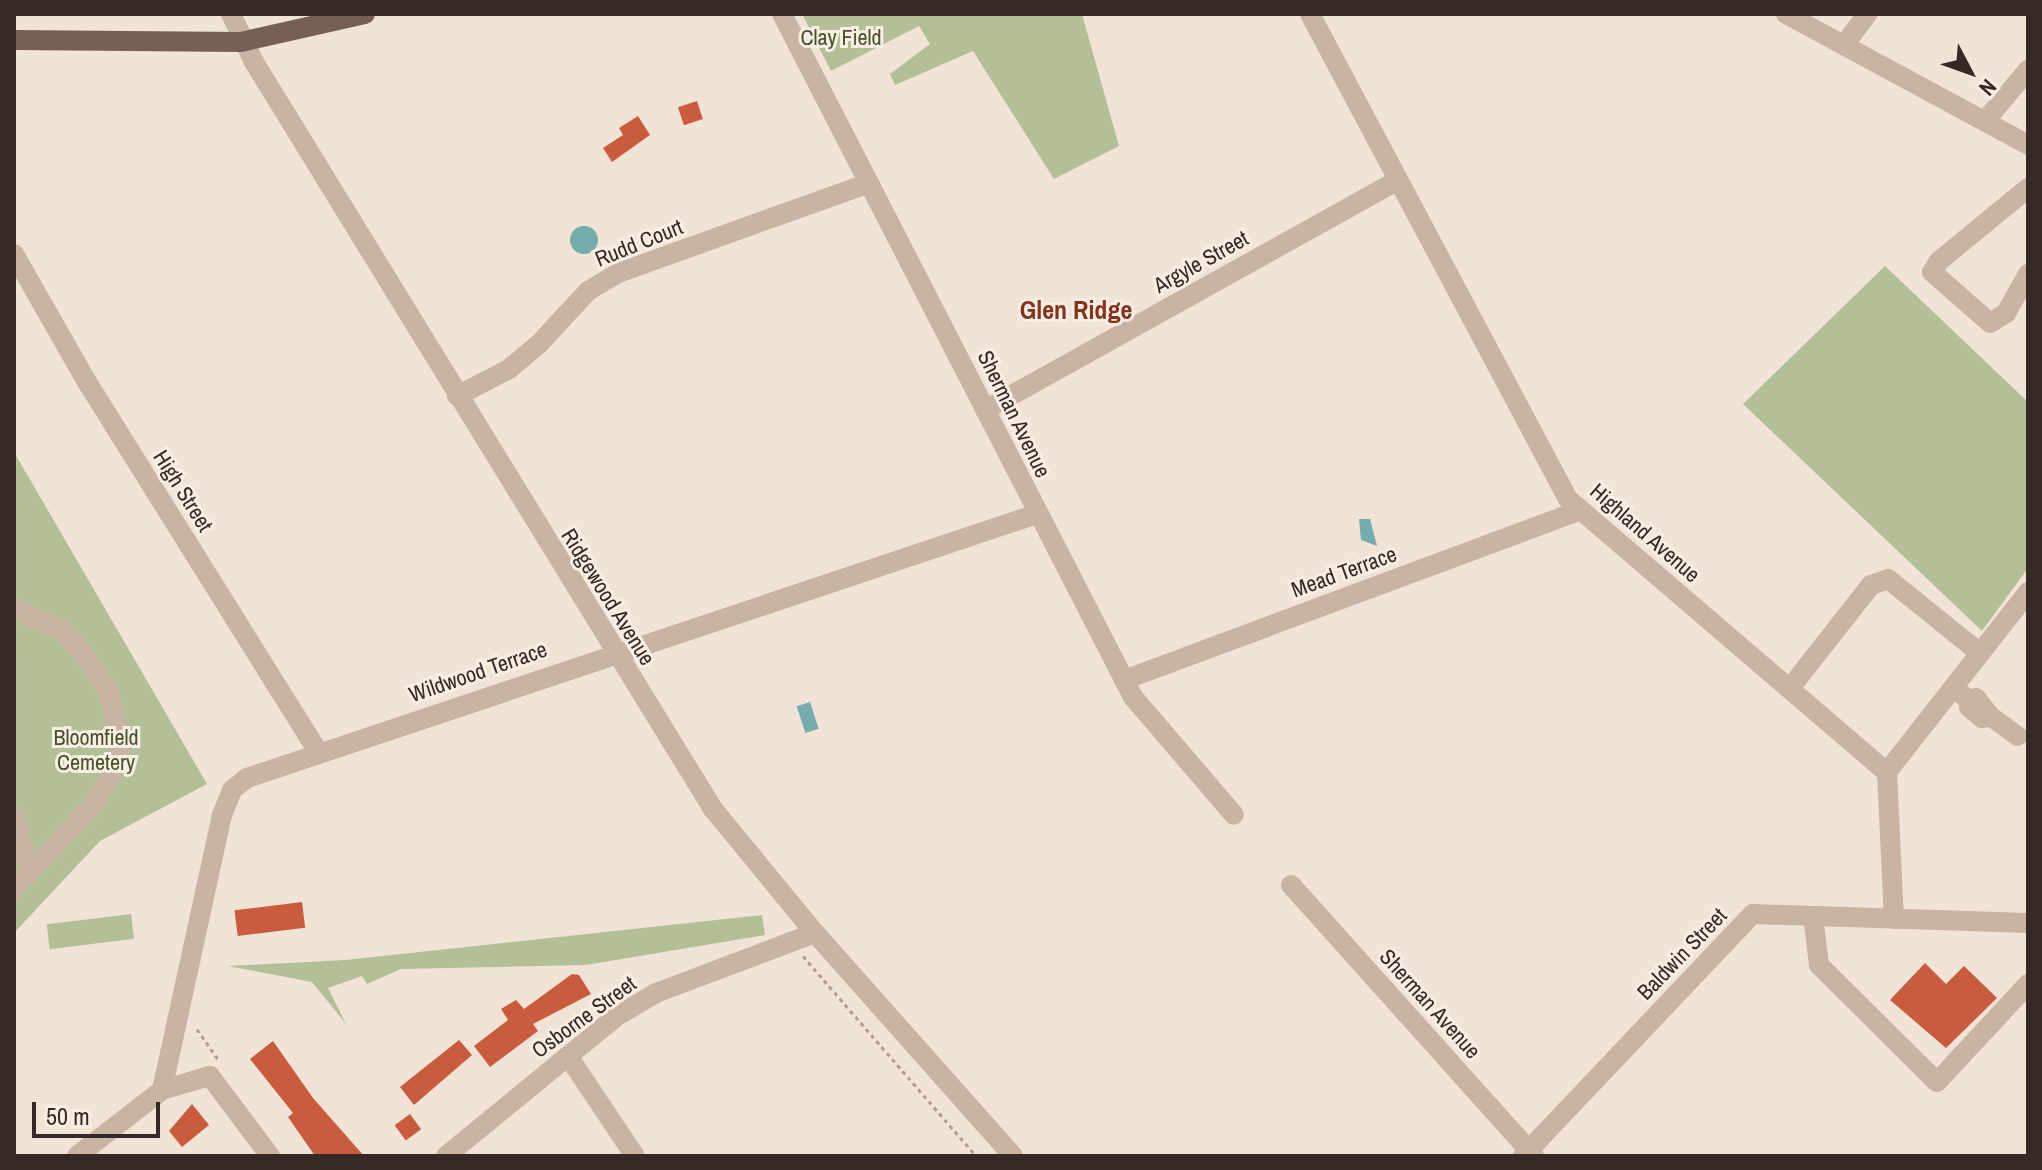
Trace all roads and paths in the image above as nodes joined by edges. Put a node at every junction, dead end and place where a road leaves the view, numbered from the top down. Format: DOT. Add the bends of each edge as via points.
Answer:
graph roads {
  1 [pos="231,14"];
  2 [pos="365,14"];
  3 [pos="782,14"];
  4 [pos="1310,14"];
  5 [pos="1786,14"];
  6 [pos="1867,14"];
  7 [pos="14,40"];
  8 [pos="241,42"];
  9 [pos="1844,45"];
  10 [pos="2028,70"];
  11 [pos="1985,121"];
  12 [pos="2028,145"];
  13 [pos="1398,180"];
  14 [pos="869,183"];
  15 [pos="2028,188"];
  16 [pos="14,254"];
  17 [pos="2028,274"];
  18 [pos="457,396"];
  19 [pos="985,410"];
  20 [pos="1580,510"];
  21 [pos="1037,514"];
  22 [pos="2028,592"];
  23 [pos="14,609"];
  24 [pos="614,652"];
  25 [pos="1980,653"];
  26 [pos="1124,680"];
  27 [pos="1790,688"];
  28 [pos="1961,694"];
  29 [pos="2018,736"];
  30 [pos="318,751"];
  31 [pos="1887,772"];
  32 [pos="1234,815"];
  33 [pos="14,816"];
  34 [pos="30,871"];
  35 [pos="1291,885"];
  36 [pos="14,889"];
  37 [pos="1813,916"];
  38 [pos="1894,919"];
  39 [pos="2028,923"];
  40 [pos="810,927"];
  41 [pos="801,954"];
  42 [pos="2028,984"];
  43 [pos="568,1056"];
  44 [pos="162,1090"];
  45 [pos="1528,1154"];
  46 [pos="77,1156"];
  47 [pos="270,1156"];
  48 [pos="446,1156"];
  49 [pos="635,1156"];
  50 [pos="976,1156"];
  51 [pos="1013,1156"];
  1 -- 8 [label="street, Ridgewood Avenue"];
  2 -- 8 [label="main road"];
  3 -- 14 [label="street, Sherman Avenue"];
  4 -- 13 [label="street, Highland Avenue"];
  5 -- 9 [label="street"];
  6 -- 9 [label="street"];
  7 -- 8 [label="main road"];
  8 -- 18 [label="street, Ridgewood Avenue"];
  9 -- 11 [label="street"];
  10 -- 11 [label="street"];
  11 -- 12 [label="street"];
  13 -- 19 [label="street, Argyle Street"];
  13 -- 20 [label="street, Highland Avenue" via="1568,499"];
  14 -- 18 [label="street, Rudd Court" via="618,273 588,291 509,369"];
  14 -- 19 [label="street, Sherman Avenue"];
  15 -- 17 [label="street" via="1971,232 1932,272 1990,323 2006,313"];
  16 -- 30 [label="street, High Street" via="87,382"];
  18 -- 24 [label="street, Ridgewood Avenue"];
  19 -- 21 [label="street, Sherman Avenue"];
  20 -- 26 [label="street, Mead Terrace"];
  20 -- 27 [label="street, Highland Avenue"];
  21 -- 24 [label="street, Wildwood Terrace"];
  21 -- 26 [label="street, Sherman Avenue"];
  22 -- 25 [label="street"];
  23 -- 34 [label="street" via="63,631 79,648 108,690 121,743 117,765 94,804"];
  24 -- 30 [label="street, Wildwood Terrace"];
  24 -- 40 [label="street, Ridgewood Avenue" via="748,854"];
  25 -- 27 [label="street" via="1888,579 1871,585"];
  25 -- 28 [label="street"];
  26 -- 32 [label="street, Sherman Avenue"];
  27 -- 31 [label="street, Highland Avenue"];
  28 -- 29 [label="street" via="1982,718 1990,716"];
  28 -- 31 [label="street"];
  30 -- 44 [label="street, Wildwood Terrace" via="247,778 232,790 222,815"];
  31 -- 38 [label="street"];
  33 -- 34 [label="street"];
  34 -- 36 [label="street"];
  35 -- 45 [label="street, Sherman Avenue"];
  37 -- 38 [label="street, Baldwin Street"];
  37 -- 42 [label="street" via="1819,965 1937,1082"];
  37 -- 45 [label="street, Baldwin Street" via="1753,914"];
  38 -- 39 [label="street, Baldwin Street"];
  40 -- 43 [label="street, Osborne Street" via="656,993"];
  40 -- 51 [label="street, Ridgewood Avenue"];
  41 -- 50 [label="path"];
  43 -- 48 [label="street, Osborne Street"];
  43 -- 49 [label="street"];
  44 -- 46 [label="street"];
  44 -- 47 [label="street" via="210,1076"];
}
